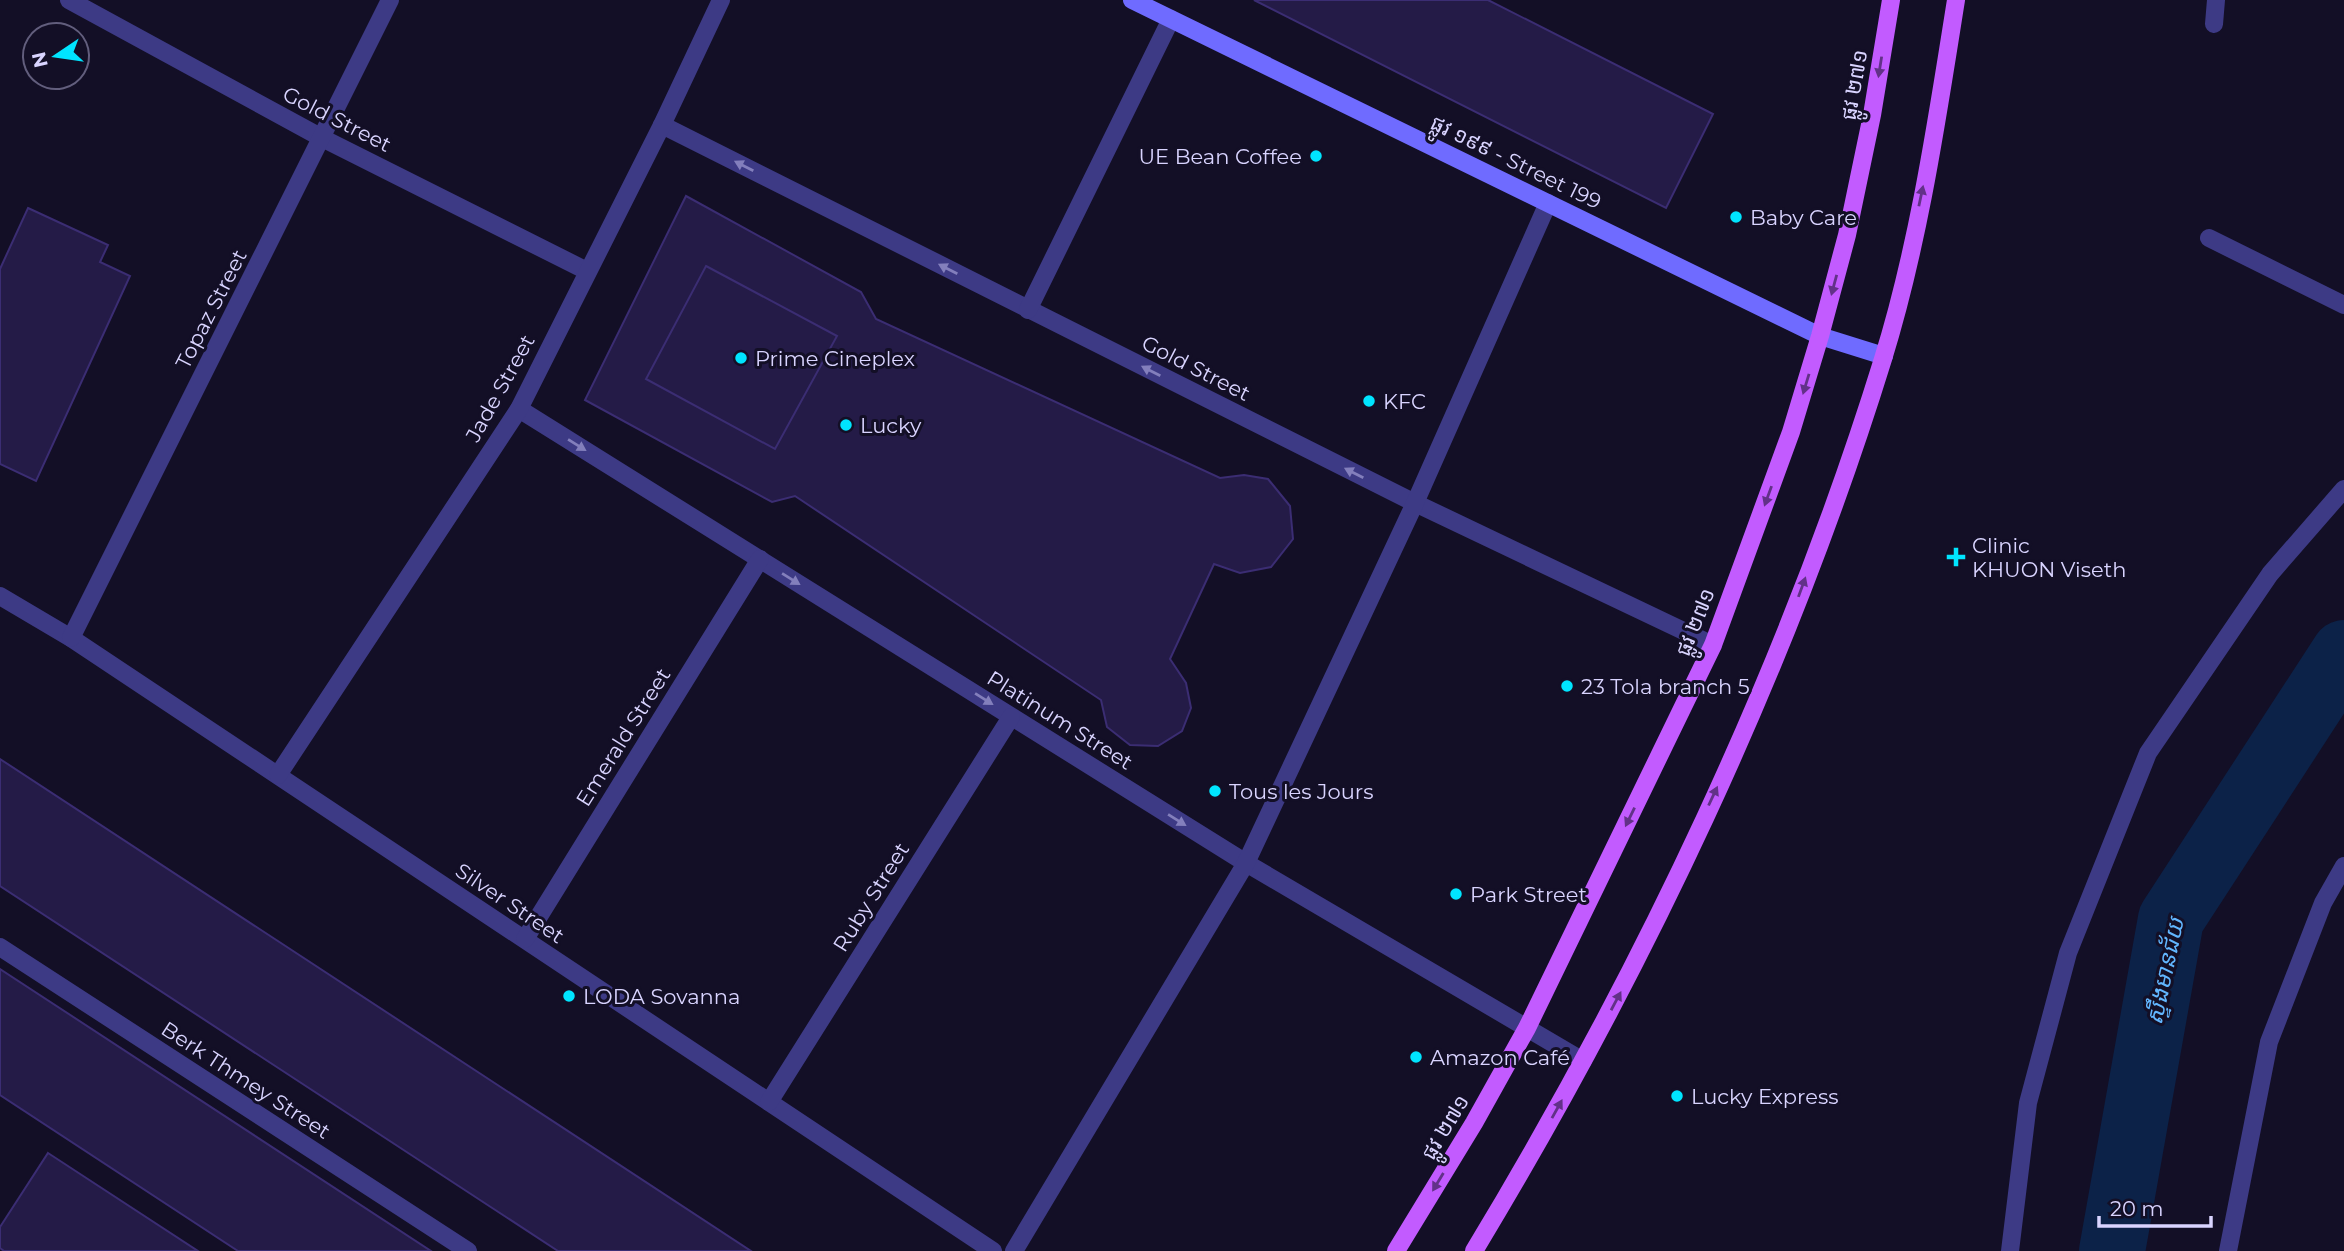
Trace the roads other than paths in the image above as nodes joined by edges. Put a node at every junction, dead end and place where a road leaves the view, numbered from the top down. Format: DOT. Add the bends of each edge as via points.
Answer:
graph roads {
  1 [pos="69,0"];
  2 [pos="390,0"];
  3 [pos="721,0"];
  4 [pos="1132,0"];
  5 [pos="1891,0"];
  6 [pos="1956,0"];
  7 [pos="2216,0"];
  8 [pos="1171,19"];
  9 [pos="2214,24"];
  10 [pos="662,125"];
  11 [pos="323,138"];
  12 [pos="1548,203"];
  13 [pos="2209,238"];
  14 [pos="587,271"];
  15 [pos="2344,305"];
  16 [pos="1028,310"];
  17 [pos="1820,336"];
  18 [pos="1884,356"];
  19 [pos="519,409"];
  20 [pos="2344,489"];
  21 [pos="1415,503"];
  22 [pos="760,559"];
  23 [pos="0,596"];
  24 [pos="71,638"];
  25 [pos="1713,645"];
  26 [pos="1012,717"];
  27 [pos="278,775"];
  28 [pos="1246,863"];
  29 [pos="2344,866"];
  30 [pos="524,939"];
  31 [pos="0,947"];
  32 [pos="1527,1028"];
  33 [pos="1583,1061"];
  34 [pos="769,1102"];
  35 [pos="468,1251"];
  36 [pos="993,1251"];
  37 [pos="1014,1251"];
  38 [pos="1396,1251"];
  39 [pos="1474,1251"];
  40 [pos="2010,1251"];
  41 [pos="2228,1251"];
  1 -- 11 [label="street, Gold Street"];
  2 -- 11 [label="street, Topaz Street"];
  3 -- 10 [label="street, Jade Street"];
  4 -- 8 [label="street, ផ្លូវ ១៩៩ - Street 199"];
  5 -- 17 [label="main road, ផ្លូវ ២៧១, one-way" via="1847,235"];
  18 -- 6 [label="main road, one-way" via="1934,137"];
  7 -- 9 [label="street"];
  8 -- 12 [label="street, ផ្លូវ ១៩៩ - Street 199"];
  8 -- 16 [label="street"];
  10 -- 14 [label="street, Jade Street"];
  16 -- 10 [label="street, Gold Street, one-way"];
  11 -- 14 [label="street, Gold Street"];
  11 -- 24 [label="street, Topaz Street"];
  12 -- 17 [label="street, ផ្លូវ ១៩៩ - Street 199"];
  12 -- 21 [label="street"];
  13 -- 15 [label="street"];
  14 -- 19 [label="street, Jade Street"];
  21 -- 16 [label="street, Gold Street, one-way"];
  17 -- 18 [label="street, ផ្លូវ ១៩៩ - Street 199"];
  17 -- 25 [label="main road, ផ្លូវ ២៧១, one-way" via="1791,432"];
  33 -- 18 [label="main road, one-way" via="1625,984 1769,676"];
  19 -- 22 [label="street, Platinum Street, one-way"];
  19 -- 27 [label="street, Jade Street"];
  20 -- 40 [label="street" via="2270,574 2148,753 2068,953 2028,1103"];
  21 -- 25 [label="street, Gold Street"];
  21 -- 28 [label="street"];
  22 -- 26 [label="street, Platinum Street, one-way"];
  22 -- 30 [label="street, Emerald Street"];
  23 -- 24 [label="street, Silver Street"];
  24 -- 27 [label="street, Silver Street"];
  25 -- 32 [label="main road, ផ្លូវ ២៧១, one-way"];
  26 -- 28 [label="street, Platinum Street, one-way"];
  26 -- 34 [label="street, Ruby Street"];
  27 -- 30 [label="street, Silver Street"];
  28 -- 32 [label="street, Platinum Street"];
  28 -- 37 [label="street"];
  29 -- 41 [label="street" via="2323,902 2269,1042"];
  30 -- 34 [label="street, Silver Street"];
  31 -- 35 [label="street, Berk Thmey Street"];
  32 -- 33 [label="street, Platinum Street"];
  32 -- 38 [label="main road, ផ្លូវ ២៧១, one-way"];
  39 -- 33 [label="main road, one-way"];
  34 -- 36 [label="street, Silver Street"];
}
